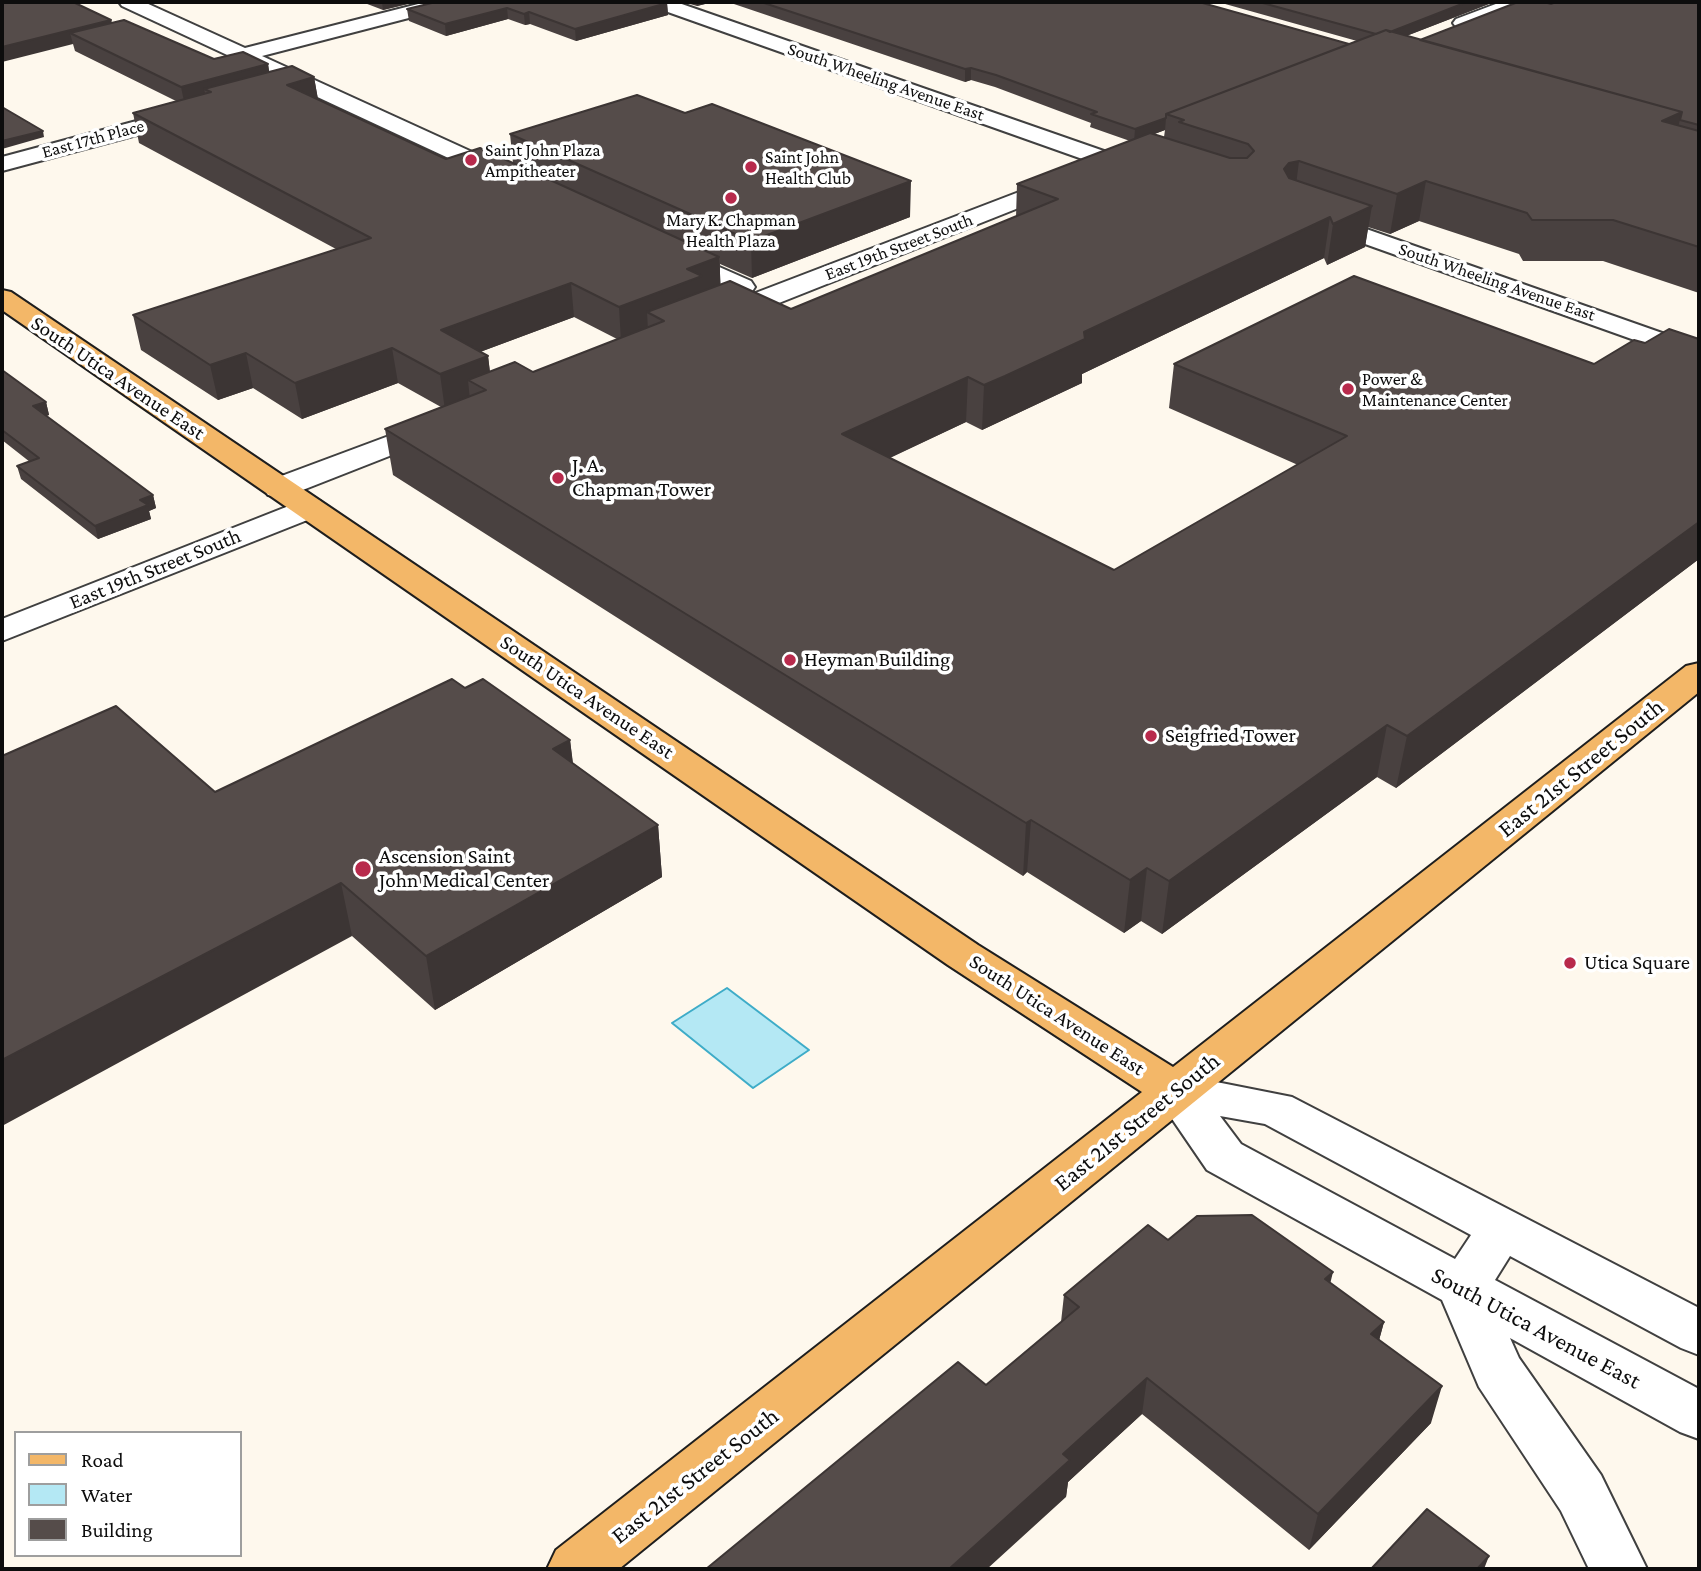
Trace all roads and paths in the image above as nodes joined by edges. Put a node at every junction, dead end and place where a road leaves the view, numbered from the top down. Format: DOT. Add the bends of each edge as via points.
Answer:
graph roads {
  1 [pos="129,2"];
  2 [pos="448,2"];
  3 [pos="659,2"];
  4 [pos="1517,2"];
  5 [pos="1441,32"];
  6 [pos="244,54"];
  7 [pos="306,83"];
  8 [pos="272,92"];
  9 [pos="203,110"];
  10 [pos="1122,159"];
  11 [pos="2,164"];
  12 [pos="524,185"];
  13 [pos="1293,210"];
  14 [pos="657,247"];
  15 [pos="742,287"];
  16 [pos="2,298"];
  17 [pos="693,327"];
  18 [pos="1699,355"];
  19 [pos="458,419"];
  20 [pos="279,488"];
  21 [pos="309,508"];
  22 [pos="2,631"];
  23 [pos="1699,674"];
  24 [pos="1176,1091"];
  25 [pos="1502,1229"];
  26 [pos="1463,1289"];
  27 [pos="1699,1333"];
  28 [pos="1699,1416"];
  29 [pos="576,1569"];
  30 [pos="1618,1569"];
  1 -- 6 [label="street"];
  2 -- 6 [label="street"];
  3 -- 10 [label="street, South Wheeling Avenue East"];
  4 -- 5 [label="street"];
  6 -- 7 [label="street"];
  7 -- 8 [label="street"];
  7 -- 12 [label="street"];
  9 -- 11 [label="street, East 17th Place"];
  10 -- 17 [label="street, East 19th Street South"];
  13 -- 18 [label="street, South Wheeling Avenue East"];
  14 -- 15 [label="street"];
  16 -- 20 [label="main road, South Utica Avenue East"];
  19 -- 20 [label="street"];
  20 -- 21 [label="main road, South Utica Avenue East"];
  21 -- 22 [label="street, East 19th Street South"];
  21 -- 24 [label="main road, South Utica Avenue East" via="963,955"];
  23 -- 24 [label="main road, East 21st Street South"];
  24 -- 25 [label="street, South Utica Avenue East" via="1276,1109"];
  24 -- 26 [label="street, South Utica Avenue East" via="1224,1157"];
  24 -- 29 [label="main road, East 21st Street South"];
  25 -- 26 [label="street"];
  25 -- 27 [label="street, South Utica Avenue East"];
  26 -- 28 [label="street, South Utica Avenue East"];
  26 -- 30 [label="street" via="1497,1371 1581,1493"];
}
